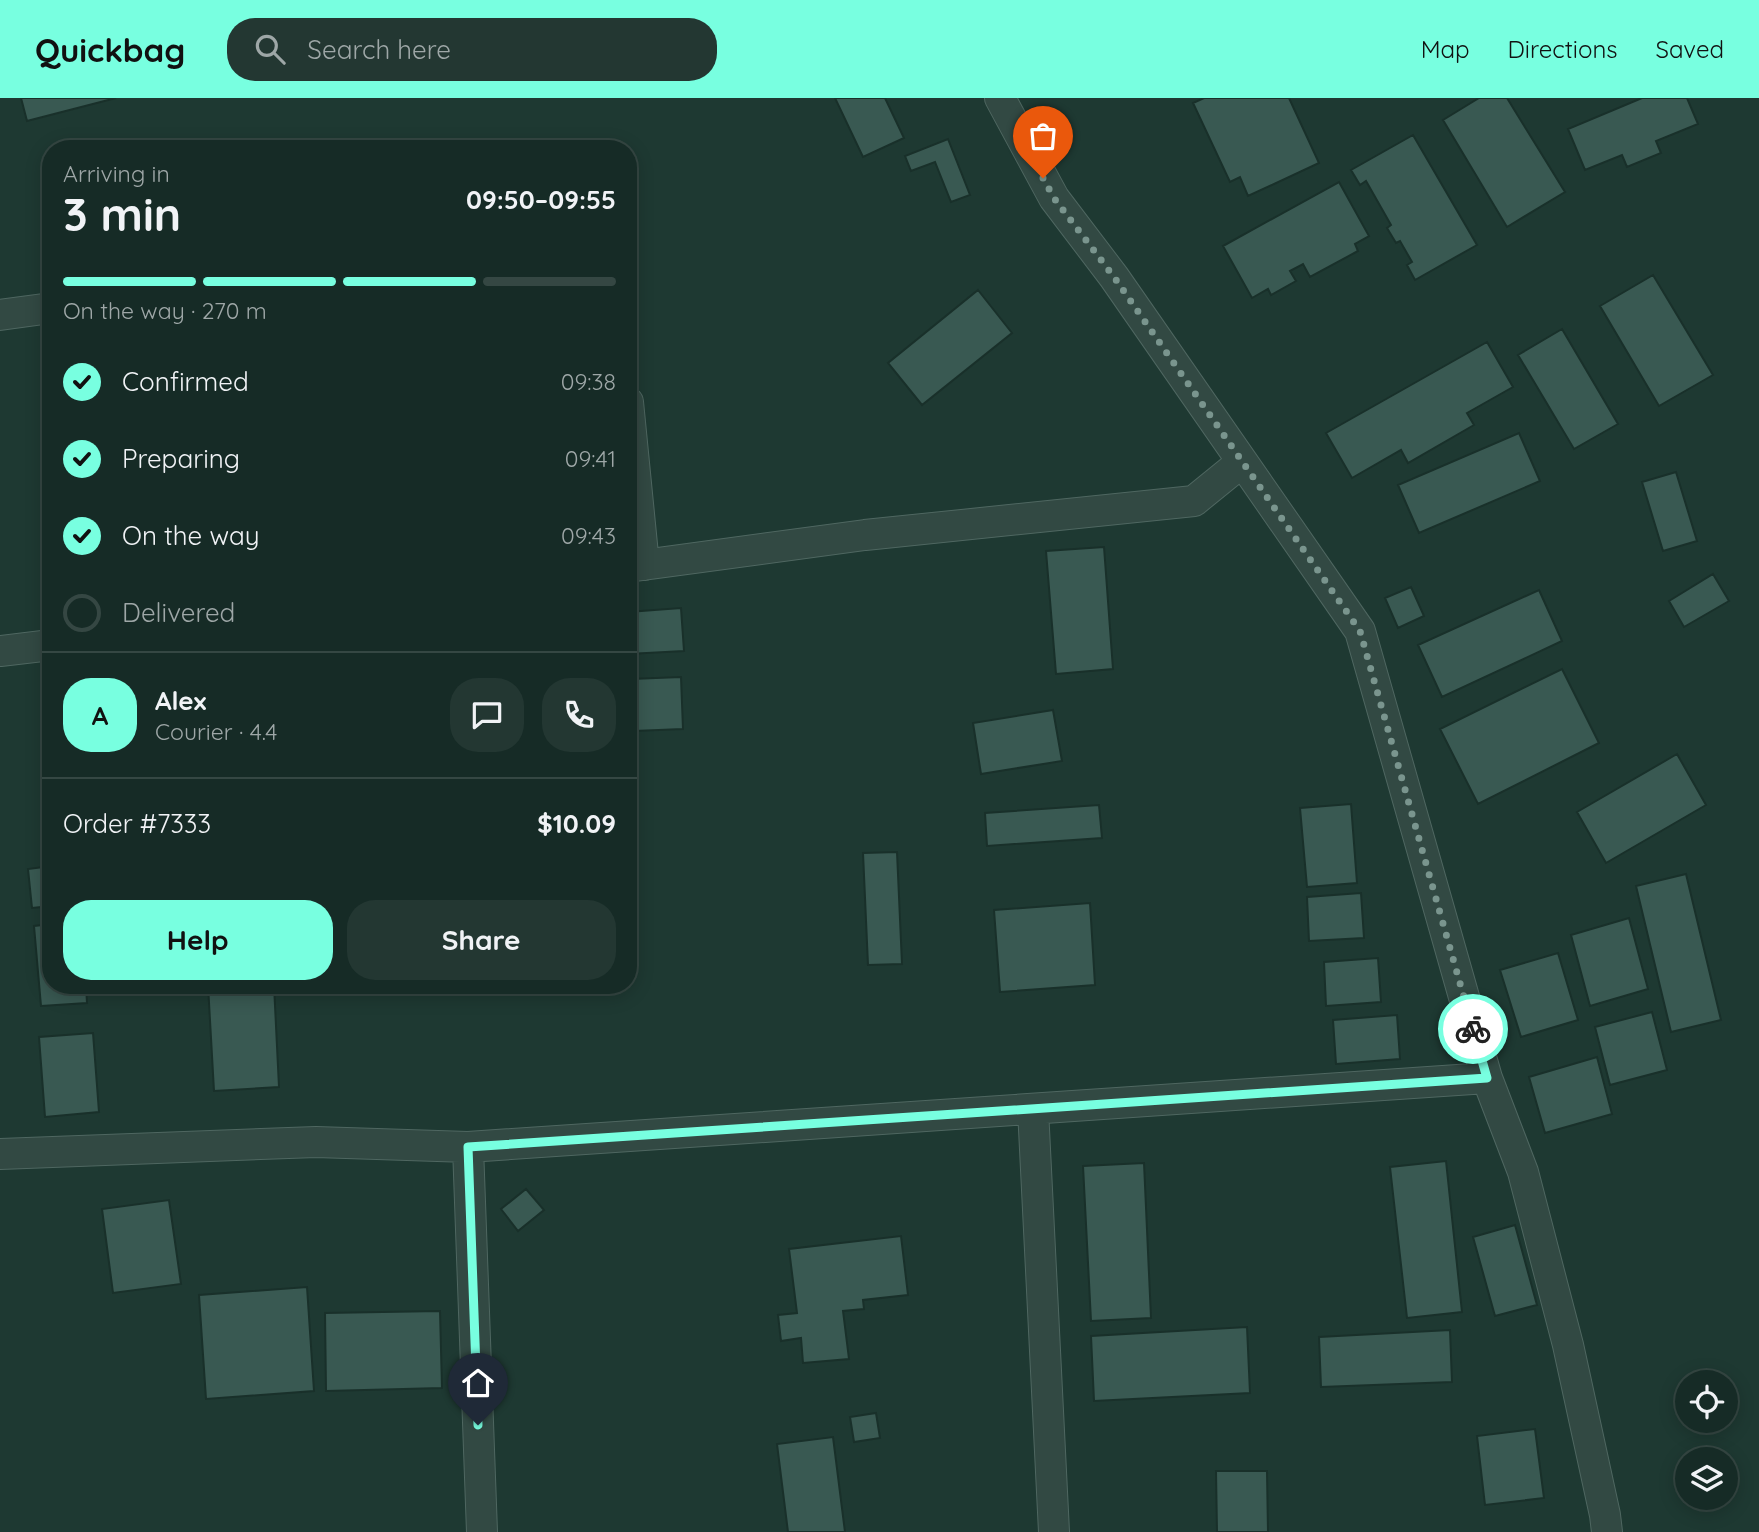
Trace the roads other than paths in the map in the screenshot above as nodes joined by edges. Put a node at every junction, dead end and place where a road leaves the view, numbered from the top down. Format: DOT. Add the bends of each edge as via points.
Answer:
graph roads {
  1 [pos="1000,98"];
  2 [pos="42,309"];
  3 [pos="0,315"];
  4 [pos="1242,463"];
  5 [pos="637,566"];
  6 [pos="42,646"];
  7 [pos="0,651"];
  8 [pos="1487,1078"];
  9 [pos="1033,1109"];
  10 [pos="468,1147"];
  11 [pos="0,1154"];
  12 [pos="482,1532"];
  13 [pos="1054,1532"];
  14 [pos="1607,1532"];
  1 -- 4 [label="street" via="1054,198"];
  2 -- 3 [label="street"];
  4 -- 5 [label="street" via="1194,501 865,535"];
  4 -- 8 [label="street" via="1360,631"];
  6 -- 7 [label="street"];
  8 -- 9 [label="street"];
  8 -- 14 [label="street" via="1523,1172 1567,1345"];
  9 -- 10 [label="street"];
  9 -- 13 [label="street"];
  10 -- 11 [label="street" via="316,1142"];
  10 -- 12 [label="street"];
}
